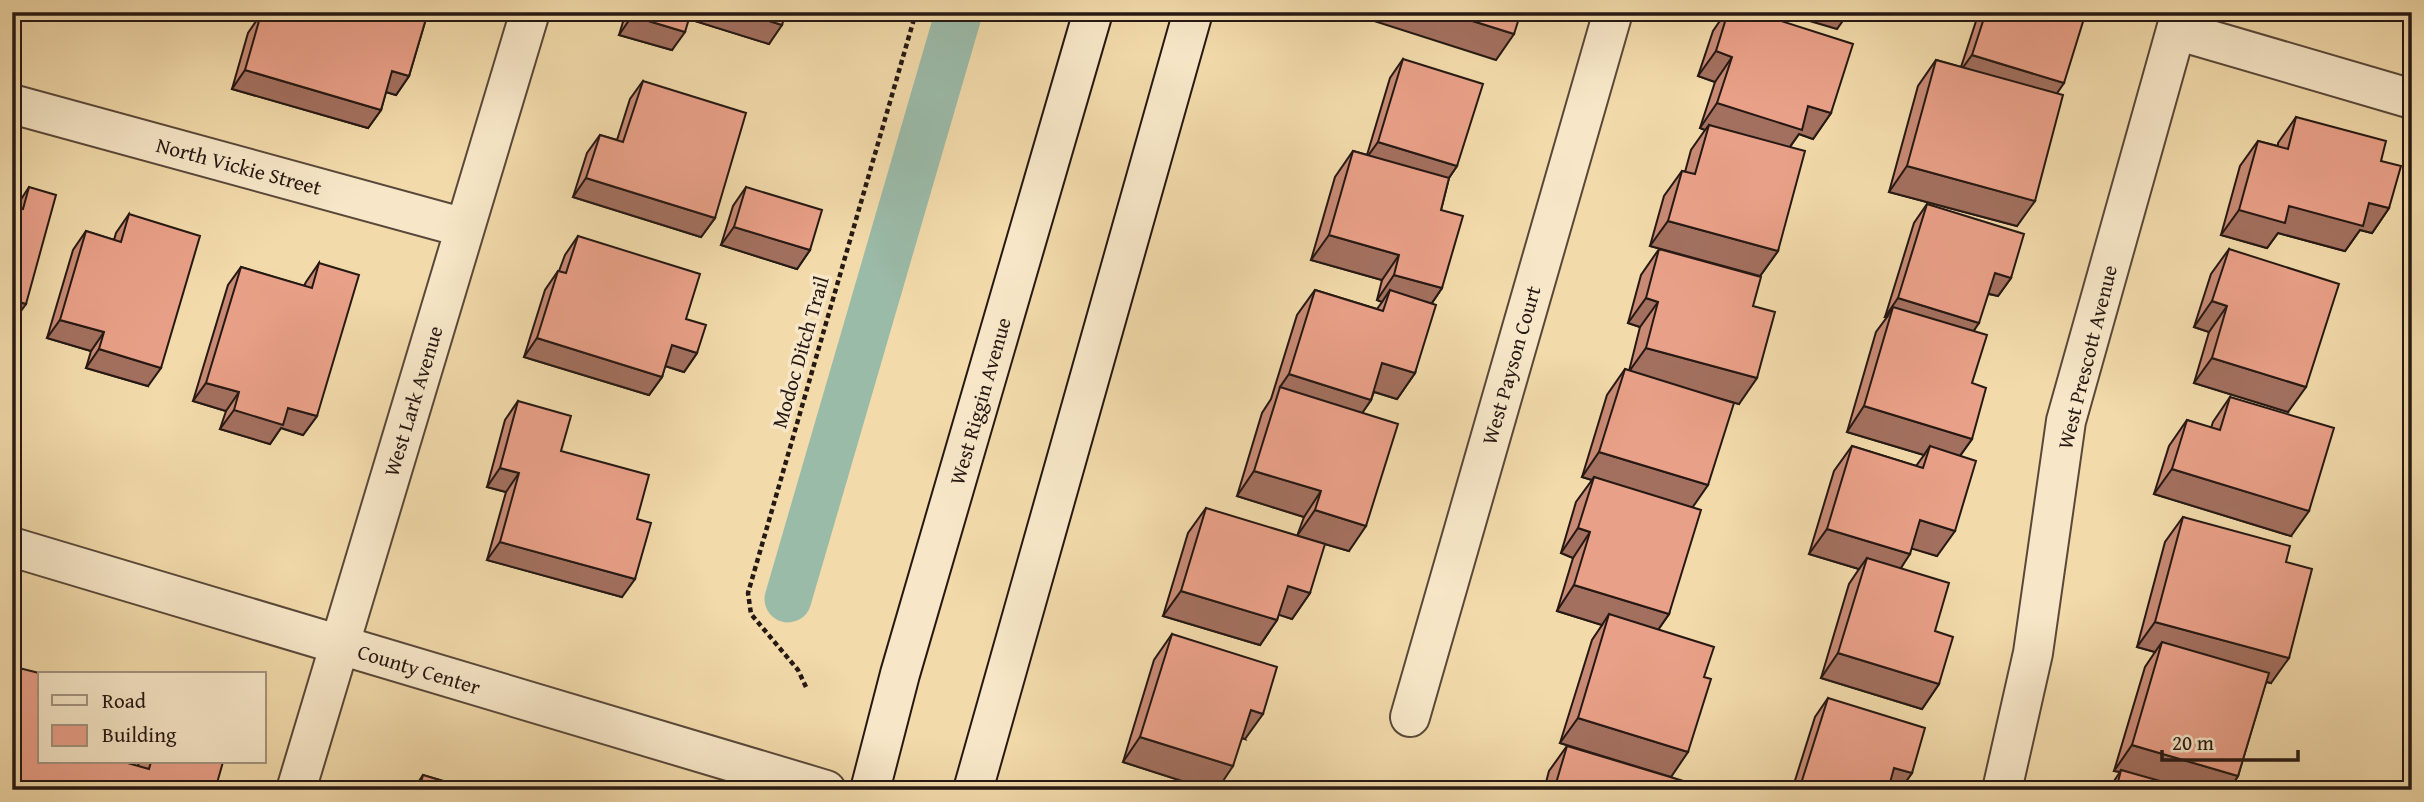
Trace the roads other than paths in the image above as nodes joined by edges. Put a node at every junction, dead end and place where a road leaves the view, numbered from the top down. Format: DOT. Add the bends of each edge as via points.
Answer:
graph roads {
  1 [pos="530,12"];
  2 [pos="1093,12"];
  3 [pos="1194,12"];
  4 [pos="1613,12"];
  5 [pos="2178,21"];
  6 [pos="2412,99"];
  7 [pos="12,104"];
  8 [pos="465,228"];
  9 [pos="12,547"];
  10 [pos="340,646"];
  11 [pos="1410,717"];
  12 [pos="296,790"];
  13 [pos="826,790"];
  14 [pos="870,790"];
  15 [pos="973,790"];
  16 [pos="2002,790"];
  1 -- 8 [label="street, West Lark Avenue"];
  2 -- 14 [label="street, West Riggin Avenue" via="892,700"];
  3 -- 15 [label="street"];
  4 -- 11 [label="street, West Payson Court"];
  5 -- 6 [label="street"];
  5 -- 16 [label="street, West Prescott Avenue" via="2066,421 2033,653"];
  7 -- 8 [label="street, North Vickie Street"];
  8 -- 10 [label="street, West Lark Avenue"];
  9 -- 10 [label="street, County Center"];
  10 -- 12 [label="street, West Lark Avenue"];
  10 -- 13 [label="street, County Center"];
}
